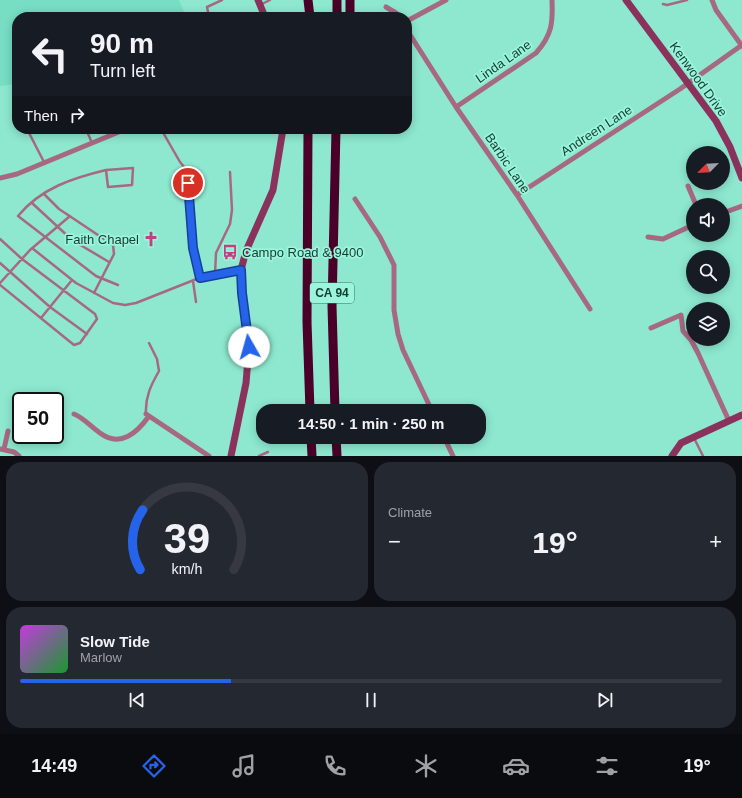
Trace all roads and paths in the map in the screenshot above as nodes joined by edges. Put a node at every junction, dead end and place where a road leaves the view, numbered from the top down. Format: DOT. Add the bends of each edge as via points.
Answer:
graph roads {
  1 [pos="222,0"];
  2 [pos="270,0"];
  3 [pos="309,0"];
  4 [pos="337,0"];
  5 [pos="350,0"];
  6 [pos="446,0"];
  7 [pos="552,0"];
  8 [pos="626,0"];
  9 [pos="687,0"];
  10 [pos="712,0"];
  11 [pos="259,2"];
  12 [pos="663,4"];
  13 [pos="386,7"];
  14 [pos="208,12"];
  15 [pos="263,12"];
  16 [pos="310,12"];
  17 [pos="337,12"];
  18 [pos="350,12"];
  19 [pos="394,12"];
  20 [pos="412,18"];
  21 [pos="412,38"];
  22 [pos="742,46"];
  23 [pos="688,83"];
  24 [pos="456,107"];
  25 [pos="30,134"];
  26 [pos="88,134"];
  27 [pos="114,134"];
  28 [pos="164,134"];
  29 [pos="282,134"];
  30 [pos="308,134"];
  31 [pos="336,134"];
  32 [pos="339,134"];
  33 [pos="92,143"];
  34 [pos="44,163"];
  35 [pos="185,168"];
  36 [pos="106,170"];
  37 [pos="230,172"];
  38 [pos="334,175"];
  39 [pos="0,178"];
  40 [pos="742,178"];
  41 [pos="188,183"];
  42 [pos="44,194"];
  43 [pos="517,195"];
  44 [pos="355,199"];
  45 [pos="32,203"];
  46 [pos="742,206"];
  47 [pos="730,210"];
  48 [pos="70,216"];
  49 [pos="56,227"];
  50 [pos="686,228"];
  51 [pos="44,236"];
  52 [pos="648,236"];
  53 [pos="0,239"];
  54 [pos="32,248"];
  55 [pos="22,259"];
  56 [pos="110,262"];
  57 [pos="0,263"];
  58 [pos="241,270"];
  59 [pos="10,272"];
  60 [pos="215,274"];
  61 [pos="102,278"];
  62 [pos="200,278"];
  63 [pos="72,280"];
  64 [pos="193,280"];
  65 [pos="0,284"];
  66 [pos="118,285"];
  67 [pos="63,290"];
  68 [pos="94,293"];
  69 [pos="196,302"];
  70 [pos="50,307"];
  71 [pos="590,309"];
  72 [pos="41,318"];
  73 [pos="651,328"];
  74 [pos="87,334"];
  75 [pos="149,343"];
  76 [pos="310,404"];
  77 [pos="335,404"];
  78 [pos="429,404"];
  79 [pos="74,414"];
  80 [pos="148,415"];
  81 [pos="742,415"];
  82 [pos="730,421"];
  83 [pos="8,431"];
  84 [pos="694,437"];
  85 [pos="311,444"];
  86 [pos="336,444"];
  87 [pos="447,444"];
  88 [pos="2,449"];
  89 [pos="268,452"];
  90 [pos="19,456"];
  91 [pos="209,456"];
  92 [pos="232,456"];
  93 [pos="259,456"];
  94 [pos="312,456"];
  95 [pos="337,456"];
  96 [pos="453,456"];
  97 [pos="672,456"];
  98 [pos="702,456"];
  1 -- 14 [label="lane" via="207,7"];
  2 -- 11 [label="lane"];
  3 -- 16 [label="highway"];
  4 -- 17 [label="highway"];
  5 -- 18 [label="highway"];
  6 -- 20 [label="street"];
  7 -- 24 [label="street, Linda Lane" via="553,23 545,43 536,53"];
  8 -- 23 [label="main road, Kenwood Drive"];
  9 -- 12 [label="lane"];
  10 -- 22 [label="street" via="716,10"];
  11 -- 15 [label="main road"];
  13 -- 19 [label="street"];
  21 -- 24 [label="street, Barbic Lane"];
  22 -- 23 [label="street, Andreen Lane"];
  23 -- 40 [label="main road, Kenwood Drive" via="720,128"];
  23 -- 43 [label="street, Andreen Lane"];
  24 -- 43 [label="street, Barbic Lane"];
  25 -- 34 [label="lane"];
  26 -- 33 [label="lane"];
  27 -- 33 [label="street"];
  28 -- 35 [label="lane"];
  29 -- 58 [label="main road" via="273,190 246,251"];
  30 -- 76 [label="highway, CA 94" via="307,322"];
  31 -- 38 [label="highway, CA 94"];
  32 -- 38 [label="highway"];
  33 -- 34 [label="street"];
  34 -- 39 [label="street"];
  36 -- 36 [label="lane" via="108,187 132,185 133,168"];
  36 -- 42 [label="lane" via="76,177 52,187"];
  37 -- 60 [label="lane" via="230,224 216,253"];
  38 -- 77 [label="highway, CA 94" via="332,306"];
  41 -- 62 [label="lane" via="193,248"];
  42 -- 45 [label="lane"];
  42 -- 48 [label="lane"];
  43 -- 71 [label="street, Barbic Lane"];
  44 -- 78 [label="street" via="380,237 394,265 394,310 398,334"];
  45 -- 49 [label="lane"];
  45 -- 51 [label="lane" via="18,216"];
  46 -- 47 [label="street"];
  48 -- 49 [label="lane"];
  48 -- 56 [label="lane" via="113,244 114,254"];
  49 -- 51 [label="lane"];
  49 -- 56 [label="lane" via="72,240"];
  50 -- 52 [label="street" via="663,239"];
  51 -- 54 [label="lane"];
  51 -- 61 [label="lane"];
  53 -- 55 [label="lane"];
  54 -- 55 [label="lane"];
  54 -- 63 [label="lane"];
  55 -- 59 [label="lane"];
  55 -- 67 [label="lane"];
  56 -- 61 [label="lane"];
  57 -- 59 [label="lane"];
  58 -- 60 [label="lane"];
  58 -- 92 [label="main road" via="249,347 246,383"];
  59 -- 65 [label="lane"];
  59 -- 70 [label="lane"];
  60 -- 62 [label="lane"];
  61 -- 66 [label="lane"];
  61 -- 68 [label="lane"];
  62 -- 64 [label="lane"];
  63 -- 67 [label="lane"];
  63 -- 68 [label="lane"];
  64 -- 68 [label="lane" via="125,305 113,303"];
  64 -- 69 [label="lane"];
  65 -- 72 [label="lane"];
  67 -- 70 [label="lane"];
  67 -- 74 [label="lane" via="97,317"];
  70 -- 72 [label="lane"];
  70 -- 74 [label="lane"];
  72 -- 74 [label="lane" via="74,345 80,343"];
  73 -- 82 [label="street" via="680,315 682,331 698,353"];
  75 -- 80 [label="lane" via="157,359 159,371 145,400"];
  79 -- 80 [label="street" via="100,434 118,440 132,436"];
  80 -- 91 [label="street"];
  81 -- 82 [label="main road"];
  82 -- 84 [label="main road"];
  83 -- 88 [label="street"];
  84 -- 97 [label="main road" via="681,443"];
  84 -- 98 [label="lane"];
  85 -- 94 [label="highway"];
  86 -- 95 [label="highway"];
  87 -- 96 [label="street"];
  88 -- 90 [label="street"];
  89 -- 93 [label="lane"];
}
